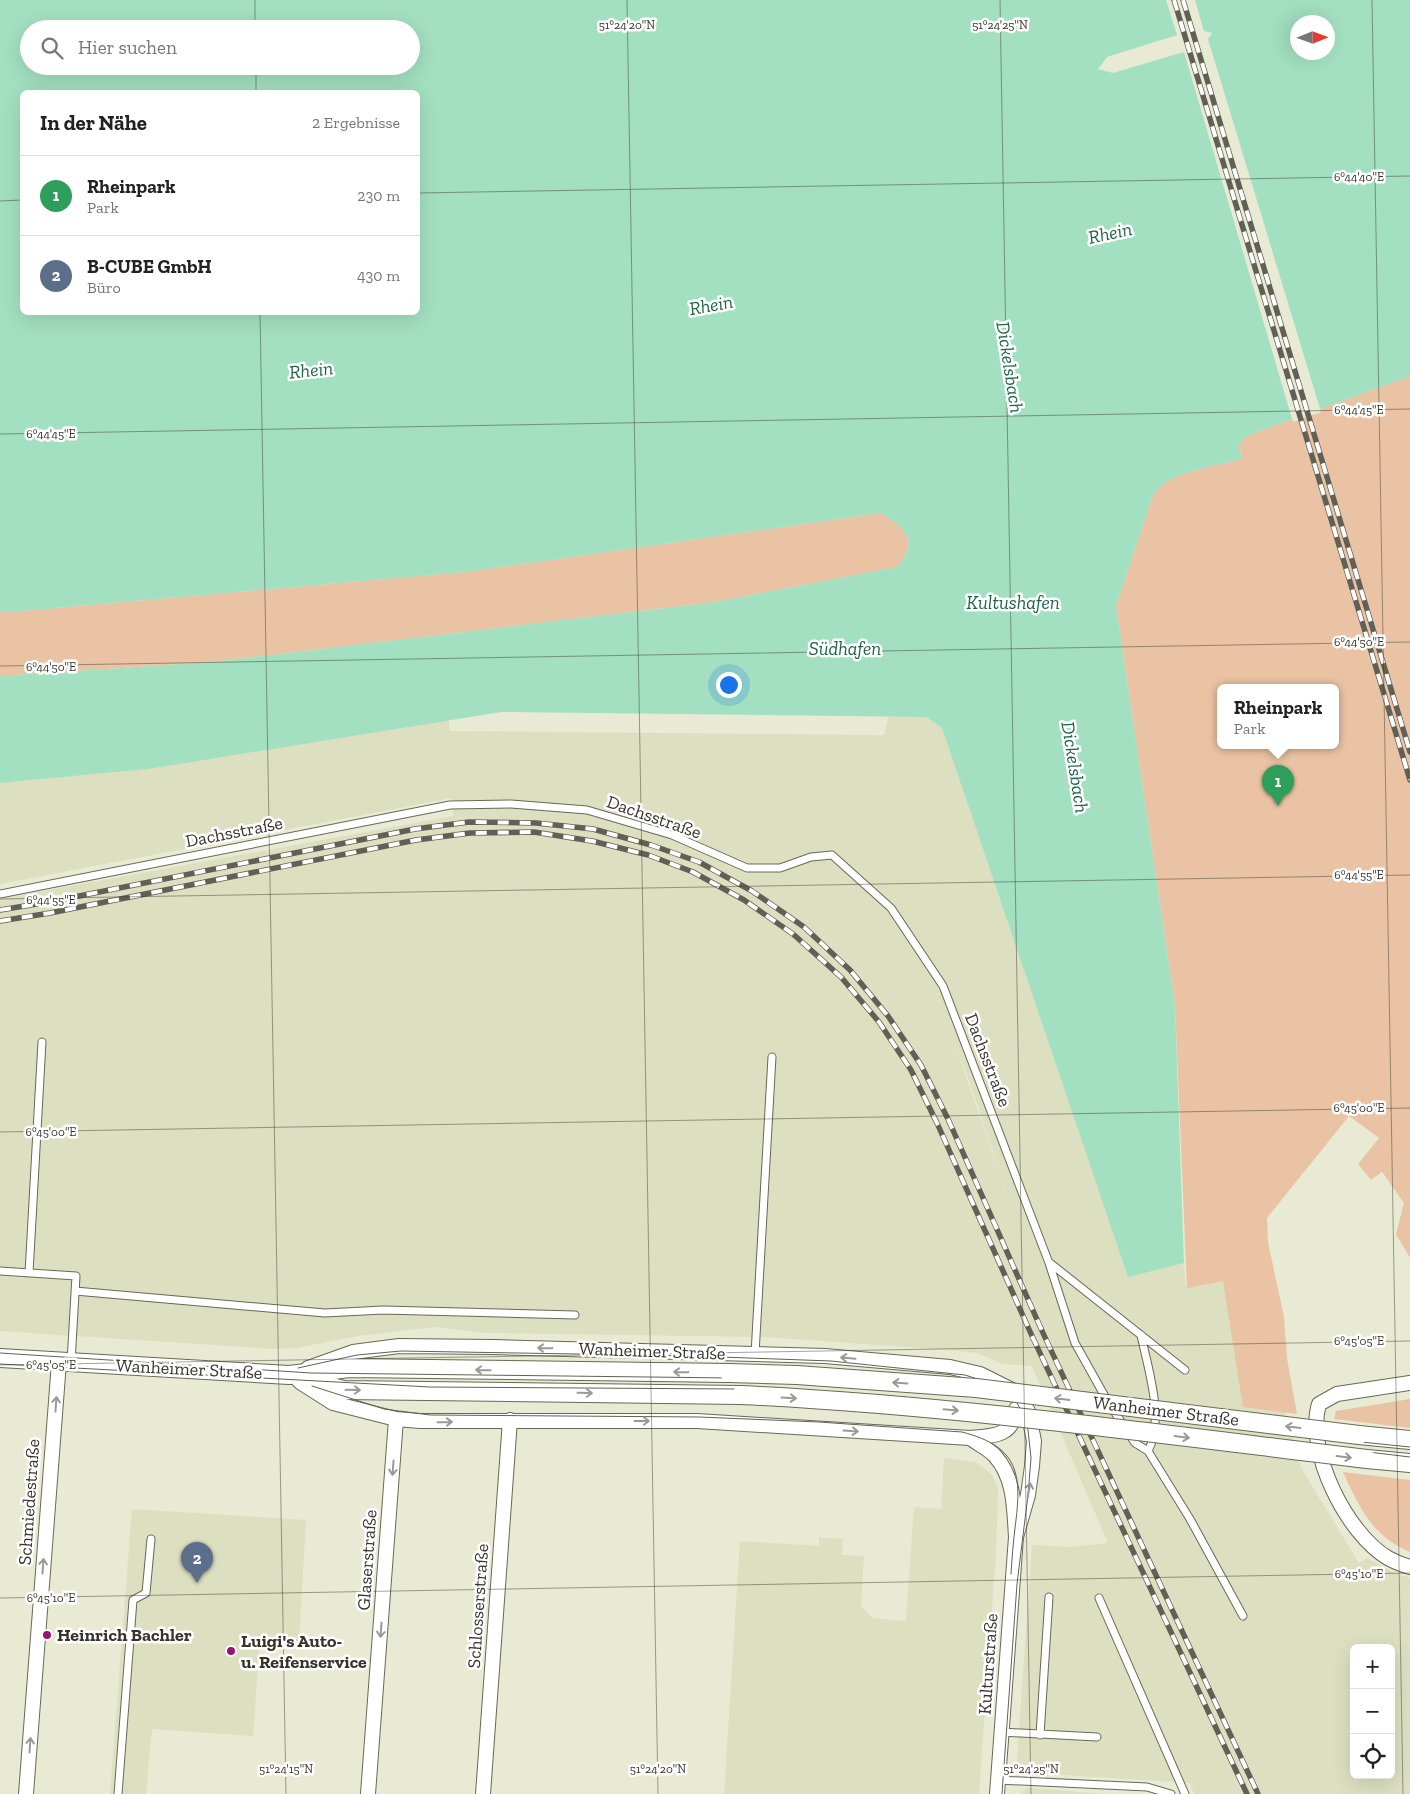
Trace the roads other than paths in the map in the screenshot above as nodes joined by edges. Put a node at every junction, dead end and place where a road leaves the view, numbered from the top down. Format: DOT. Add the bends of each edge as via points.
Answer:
graph roads {
  1 [pos="0,894"];
  2 [pos="42,1042"];
  3 [pos="772,1057"];
  4 [pos="1049,1263"];
  5 [pos="0,1271"];
  6 [pos="29,1273"];
  7 [pos="75,1292"];
  8 [pos="575,1315"];
  9 [pos="1141,1335"];
  10 [pos="755,1354"];
  11 [pos="0,1358"];
  12 [pos="65,1362"];
  13 [pos="1185,1370"];
  14 [pos="289,1375"];
  15 [pos="1410,1383"];
  16 [pos="1014,1391"];
  17 [pos="396,1419"];
  18 [pos="510,1420"];
  19 [pos="970,1438"];
  20 [pos="1410,1440"];
  21 [pos="1148,1451"];
  22 [pos="1410,1463"];
  23 [pos="1016,1537"];
  24 [pos="151,1539"];
  25 [pos="1410,1567"];
  26 [pos="1049,1597"];
  27 [pos="1099,1598"];
  28 [pos="1243,1616"];
  29 [pos="1002,1732"];
  30 [pos="1040,1735"];
  31 [pos="1097,1738"];
  32 [pos="998,1787"];
  33 [pos="26,1794"];
  34 [pos="118,1794"];
  35 [pos="368,1794"];
  36 [pos="483,1794"];
  37 [pos="1171,1794"];
  38 [pos="1185,1794"];
  1 -- 4 [label="lane, Dachsstraße" via="450,806 511,804 587,810 672,835 748,868 780,868 811,857 832,855 891,908 943,986"];
  2 -- 6 [label="lane"];
  3 -- 10 [label="lane"];
  4 -- 9 [label="lane"];
  4 -- 21 [label="lane" via="1075,1343 1135,1443"];
  5 -- 6 [label="lane"];
  6 -- 7 [label="lane" via="76,1276"];
  7 -- 8 [label="lane" via="325,1313 383,1310"];
  7 -- 12 [label="lane"];
  9 -- 13 [label="lane"];
  9 -- 21 [label="lane" via="1154,1400 1155,1430"];
  10 -- 14 [label="street, Wanheimer Straße, one-way" via="399,1346 353,1352"];
  16 -- 10 [label="street, Wanheimer Straße, one-way" via="980,1374 950,1367 825,1356"];
  11 -- 12 [label="street, Wanheimer Straße"];
  12 -- 14 [label="street, Wanheimer Straße"];
  33 -- 12 [label="street, Schmiedestraße, one-way"];
  14 -- 17 [label="street, Wanheimer Straße" via="334,1403"];
  20 -- 14 [label="street, Wanheimer Straße, one-way, bridge" via="976,1388 797,1375 350,1368"];
  14 -- 22 [label="street, Wanheimer Straße, one-way, bridge" via="343,1390 797,1398 974,1412"];
  15 -- 25 [label="street" via="1337,1394 1318,1404 1315,1417 1326,1473 1346,1514 1374,1547 1388,1558"];
  16 -- 19 [label="street, Wanheimer Straße" via="1016,1412 1009,1428 997,1435"];
  23 -- 16 [label="street, Wanheimer Straße, one-way" via="1028,1495 1034,1441 1028,1411"];
  17 -- 18 [label="street, Wanheimer Straße, one-way" via="430,1422"];
  17 -- 35 [label="street, Glaserstraße, one-way"];
  18 -- 19 [label="street, Wanheimer Straße, one-way" via="697,1421"];
  18 -- 36 [label="street, Schlosserstraße"];
  19 -- 23 [label="street" via="994,1455 1007,1471 1014,1497"];
  21 -- 28 [label="lane"];
  23 -- 29 [label="street, Kulturstraße"];
  24 -- 34 [label="lane" via="146,1593 133,1600"];
  26 -- 30 [label="lane"];
  27 -- 38 [label="lane"];
  29 -- 30 [label="lane"];
  29 -- 32 [label="street, Kulturstraße"];
  30 -- 31 [label="lane"];
  32 -- 37 [label="lane" via="1147,1787"];
}
